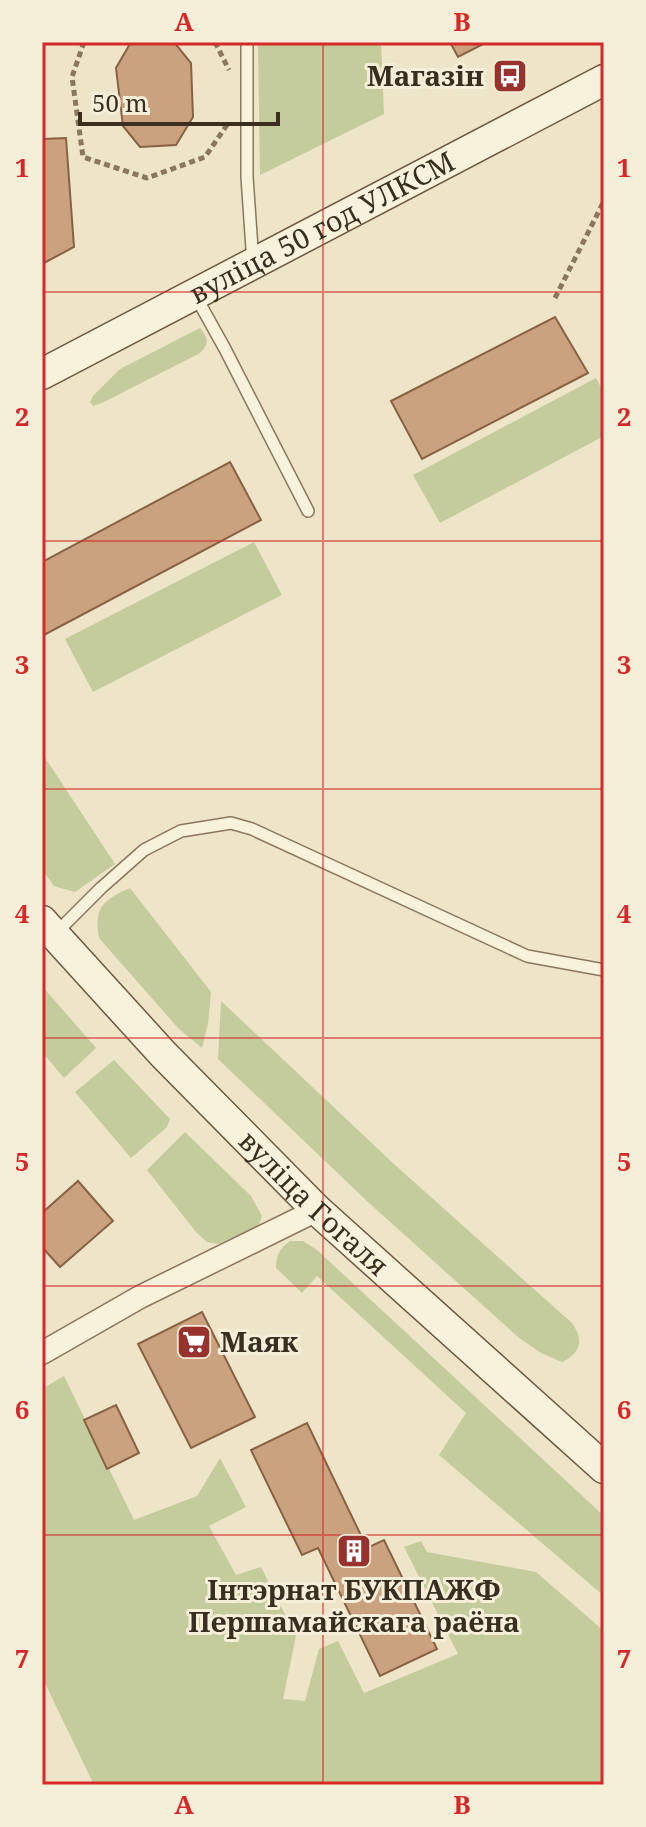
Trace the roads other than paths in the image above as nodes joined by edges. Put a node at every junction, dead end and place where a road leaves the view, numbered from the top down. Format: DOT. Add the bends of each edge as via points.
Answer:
graph roads {
  1 [pos="247,42"];
  2 [pos="604,80"];
  3 [pos="253,263"];
  4 [pos="195,294"];
  5 [pos="42,374"];
  6 [pos="308,511"];
  7 [pos="48,928"];
  8 [pos="604,970"];
  9 [pos="317,1210"];
  10 [pos="42,1353"];
  11 [pos="604,1468"];
  1 -- 3 [label="lane"];
  2 -- 3 [label="main road, вуліца 50 год УЛКСМ"];
  3 -- 4 [label="main road, вуліца 50 год УЛКСМ"];
  4 -- 5 [label="main road, вуліца 50 год УЛКСМ"];
  4 -- 6 [label="lane"];
  7 -- 8 [label="lane" via="144,850 181,831 231,823 527,956"];
  7 -- 9 [label="main road, вуліца Гогаля"];
  9 -- 10 [label="street" via="140,1297"];
  9 -- 11 [label="main road, вуліца Гогаля"];
}
